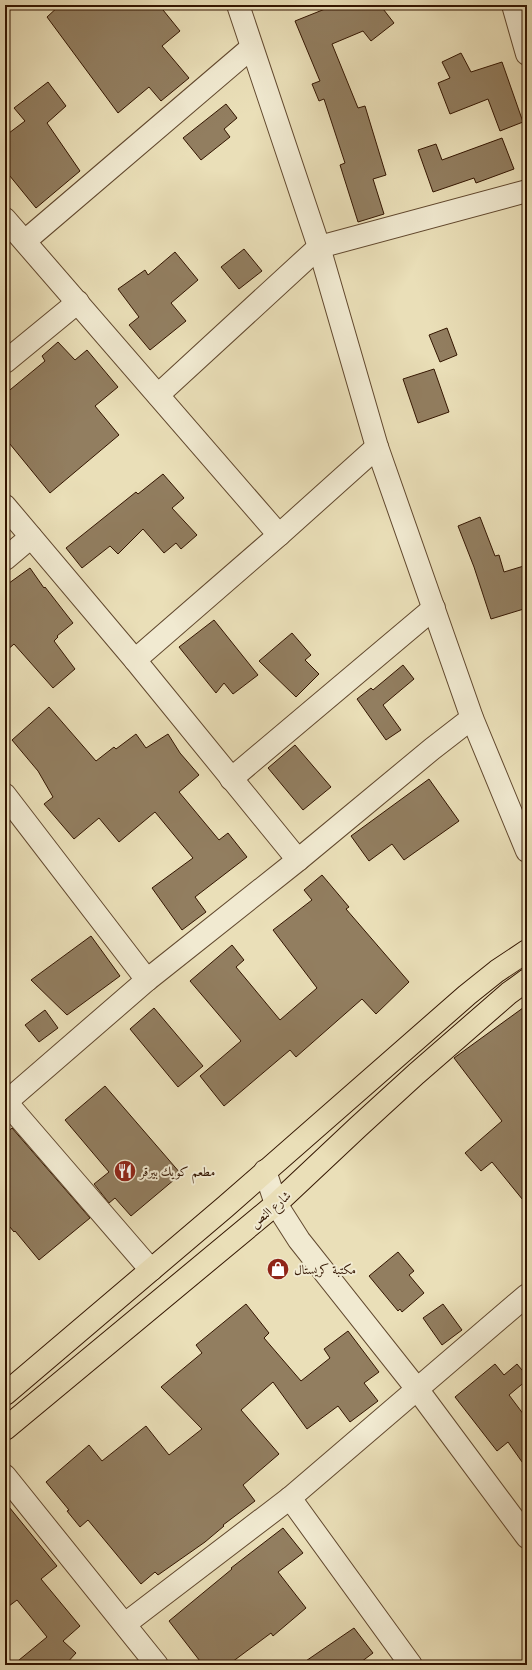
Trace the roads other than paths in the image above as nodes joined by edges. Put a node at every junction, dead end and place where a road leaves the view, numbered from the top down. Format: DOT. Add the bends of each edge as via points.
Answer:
graph roads {
  1 [pos="238,5"];
  2 [pos="519,16"];
  3 [pos="252,48"];
  4 [pos="527,54"];
  5 [pos="527,192"];
  6 [pos="5,219"];
  7 [pos="25,241"];
  8 [pos="319,247"];
  9 [pos="78,302"];
  10 [pos="5,362"];
  11 [pos="158,395"];
  12 [pos="377,447"];
  13 [pos="5,506"];
  14 [pos="279,535"];
  15 [pos="31,537"];
  16 [pos="5,559"];
  17 [pos="434,608"];
  18 [pos="135,660"];
  19 [pos="472,718"];
  20 [pos="231,779"];
  21 [pos="5,795"];
  22 [pos="527,851"];
  23 [pos="298,860"];
  24 [pos="527,951"];
  25 [pos="147,980"];
  26 [pos="527,980"];
  27 [pos="6,1102"];
  28 [pos="265,1171"];
  29 [pos="276,1204"];
  30 [pos="151,1270"];
  31 [pos="527,1294"];
  32 [pos="417,1389"];
  33 [pos="5,1394"];
  34 [pos="5,1429"];
  35 [pos="5,1476"];
  36 [pos="290,1498"];
  37 [pos="527,1537"];
  38 [pos="125,1624"];
  39 [pos="157,1665"];
  40 [pos="411,1665"];
  1 -- 3 [label="street"];
  2 -- 4 [label="street"];
  3 -- 7 [label="street"];
  3 -- 8 [label="street"];
  5 -- 8 [label="street"];
  6 -- 7 [label="street"];
  7 -- 9 [label="street"];
  8 -- 11 [label="street"];
  8 -- 12 [label="street"];
  9 -- 10 [label="street"];
  9 -- 11 [label="street"];
  11 -- 14 [label="street"];
  12 -- 14 [label="street"];
  12 -- 17 [label="street"];
  13 -- 15 [label="street"];
  14 -- 18 [label="street"];
  15 -- 16 [label="street"];
  15 -- 18 [label="street"];
  17 -- 19 [label="street"];
  17 -- 20 [label="street"];
  18 -- 20 [label="street"];
  19 -- 22 [label="street"];
  19 -- 23 [label="street"];
  20 -- 23 [label="street"];
  21 -- 25 [label="street"];
  23 -- 25 [label="street"];
  24 -- 28 [label="main road" via="467,995"];
  25 -- 27 [label="street"];
  26 -- 29 [label="main road, شارع النص" via="411,1079"];
  27 -- 30 [label="street"];
  28 -- 29 [label="street"];
  28 -- 30 [label="main road"];
  29 -- 32 [label="street" via="299,1240"];
  29 -- 34 [label="main road, شارع النص"];
  30 -- 33 [label="main road"];
  31 -- 32 [label="street"];
  32 -- 36 [label="street"];
  32 -- 37 [label="street"];
  35 -- 38 [label="street"];
  36 -- 38 [label="street"];
  36 -- 40 [label="street"];
  38 -- 39 [label="street"];
}
